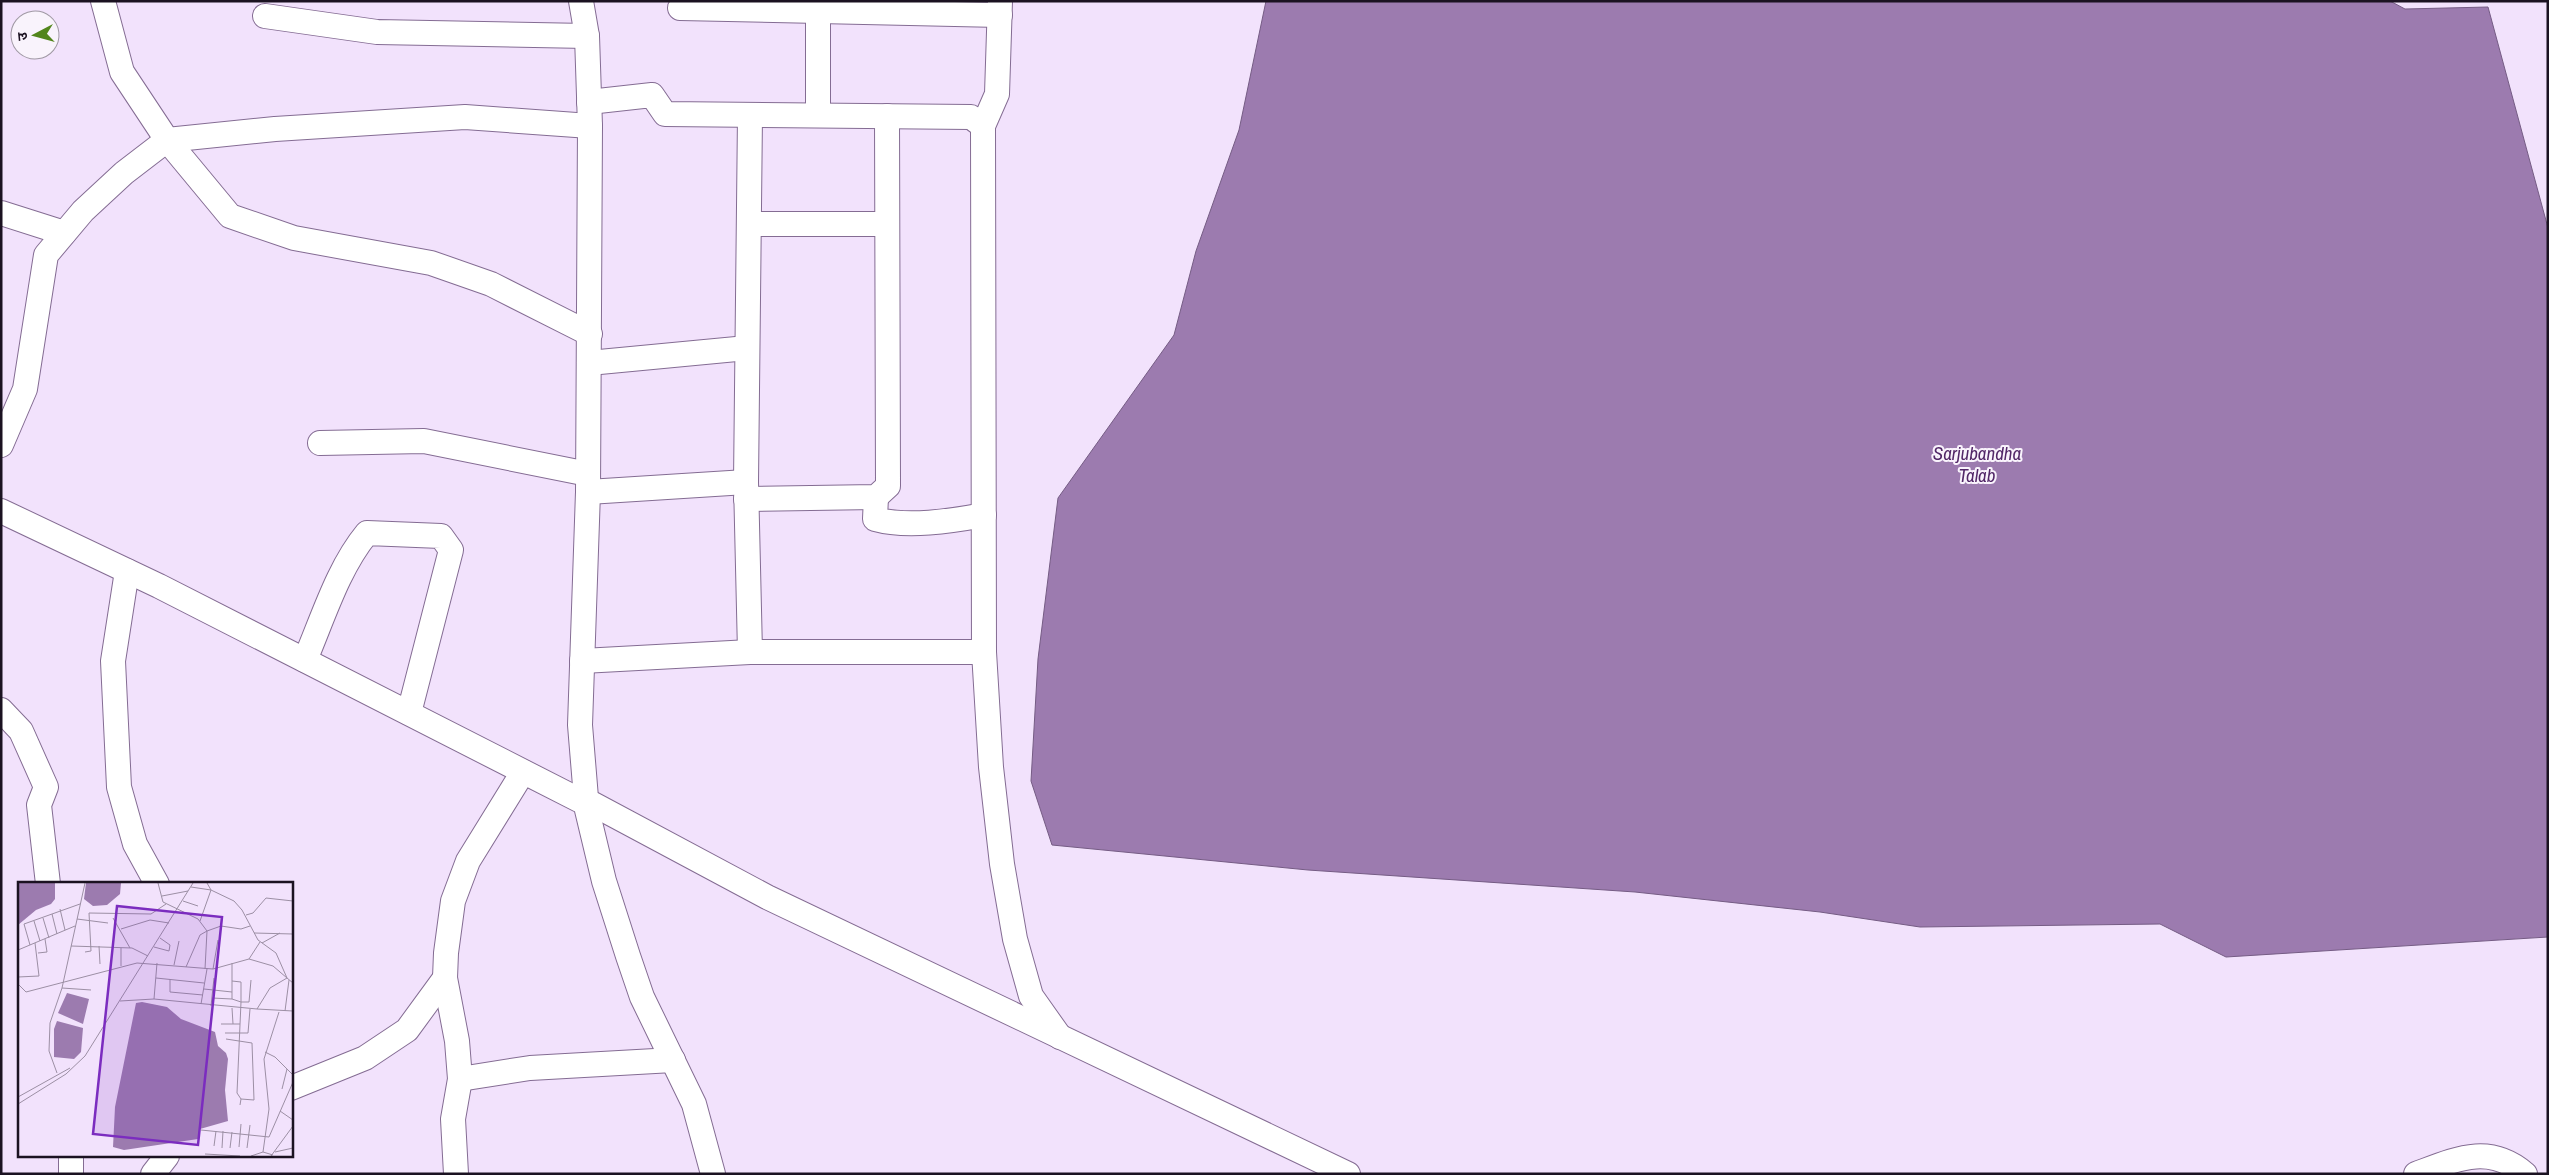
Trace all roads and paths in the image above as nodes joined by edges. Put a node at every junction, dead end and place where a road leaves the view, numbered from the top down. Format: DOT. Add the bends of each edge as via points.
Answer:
graph roads {
  1 [pos="103,1"];
  2 [pos="580,1"];
  3 [pos="818,6"];
  4 [pos="905,7"];
  5 [pos="680,8"];
  6 [pos="1000,8"];
  7 [pos="265,16"];
  8 [pos="587,36"];
  9 [pos="589,102"];
  10 [pos="750,115"];
  11 [pos="818,115"];
  12 [pos="887,116"];
  13 [pos="590,126"];
  14 [pos="983,126"];
  15 [pos="167,140"];
  16 [pos="1,213"];
  17 [pos="749,224"];
  18 [pos="887,224"];
  19 [pos="64,233"];
  20 [pos="590,334"];
  21 [pos="748,348"];
  22 [pos="589,363"];
  23 [pos="320,443"];
  24 [pos="1,445"];
  25 [pos="588,483"];
  26 [pos="746,490"];
  27 [pos="876,497"];
  28 [pos="1,511"];
  29 [pos="984,515"];
  30 [pos="127,571"];
  31 [pos="750,652"];
  32 [pos="984,652"];
  33 [pos="305,660"];
  34 [pos="582,661"];
  35 [pos="1,710"];
  36 [pos="409,713"];
  37 [pos="523,772"];
  38 [pos="586,802"];
  39 [pos="48,882"];
  40 [pos="156,882"];
  41 [pos="445,978"];
  42 [pos="1061,1038"];
  43 [pos="673,1060"];
  44 [pos="460,1080"];
  45 [pos="292,1088"];
  46 [pos="71,1158"];
  47 [pos="165,1158"];
  48 [pos="71,1174"];
  49 [pos="153,1174"];
  50 [pos="456,1174"];
  51 [pos="713,1174"];
  52 [pos="1348,1174"];
  53 [pos="2416,1174"];
  54 [pos="2526,1174"];
  1 -- 15 [label="street" via="122,72"];
  2 -- 8 [label="street"];
  3 -- 4 [label="street"];
  3 -- 5 [label="street"];
  3 -- 11 [label="street"];
  4 -- 6 [label="street"];
  6 -- 14 [label="street" via="996,94"];
  7 -- 8 [label="street" via="377,32"];
  8 -- 9 [label="street"];
  9 -- 10 [label="street" via="652,96 665,114"];
  9 -- 13 [label="street"];
  10 -- 11 [label="street"];
  10 -- 17 [label="street"];
  11 -- 12 [label="street"];
  12 -- 14 [label="street" via="971,117"];
  12 -- 18 [label="street"];
  13 -- 15 [label="street" via="464,117"];
  13 -- 20 [label="street"];
  14 -- 29 [label="street"];
  15 -- 19 [label="street" via="124,173"];
  15 -- 20 [label="street" via="230,216 294,238 431,263 491,284"];
  16 -- 19 [label="street"];
  17 -- 18 [label="street"];
  17 -- 21 [label="street"];
  18 -- 27 [label="street" via="888,486"];
  19 -- 24 [label="street" via="46,255 24,389"];
  20 -- 22 [label="street"];
  21 -- 22 [label="street"];
  21 -- 26 [label="street"];
  22 -- 25 [label="street"];
  23 -- 25 [label="street" via="424,441"];
  25 -- 26 [label="street"];
  25 -- 34 [label="street"];
  26 -- 27 [label="street"];
  26 -- 31 [label="street"];
  27 -- 29 [label="street" via="874,519 885,522 945,522"];
  28 -- 30 [label="street"];
  29 -- 32 [label="street"];
  30 -- 33 [label="street"];
  30 -- 40 [label="street" via="113,661 119,788 135,844"];
  31 -- 32 [label="street"];
  31 -- 34 [label="street"];
  32 -- 42 [label="street" via="991,768 1015,939 1031,996"];
  33 -- 36 [label="street"];
  33 -- 36 [label="street" via="357,544 367,533 442,536 451,550"];
  34 -- 38 [label="street" via="580,725"];
  35 -- 39 [label="street" via="21,731 46,786 39,804"];
  36 -- 37 [label="street"];
  37 -- 38 [label="street"];
  37 -- 41 [label="street" via="468,861 459,882 450,920"];
  38 -- 42 [label="street" via="767,897"];
  38 -- 43 [label="street" via="604,881 628,956 642,997"];
  41 -- 44 [label="street" via="457,1042"];
  41 -- 45 [label="street" via="407,1030 365,1058"];
  42 -- 52 [label="street"];
  43 -- 44 [label="street" via="530,1068"];
  43 -- 51 [label="street" via="694,1104"];
  44 -- 50 [label="street" via="453,1119"];
  46 -- 48 [label="street"];
  47 -- 49 [label="street"];
  53 -- 54 [label="street" via="2480,1154 2498,1156"];
}
